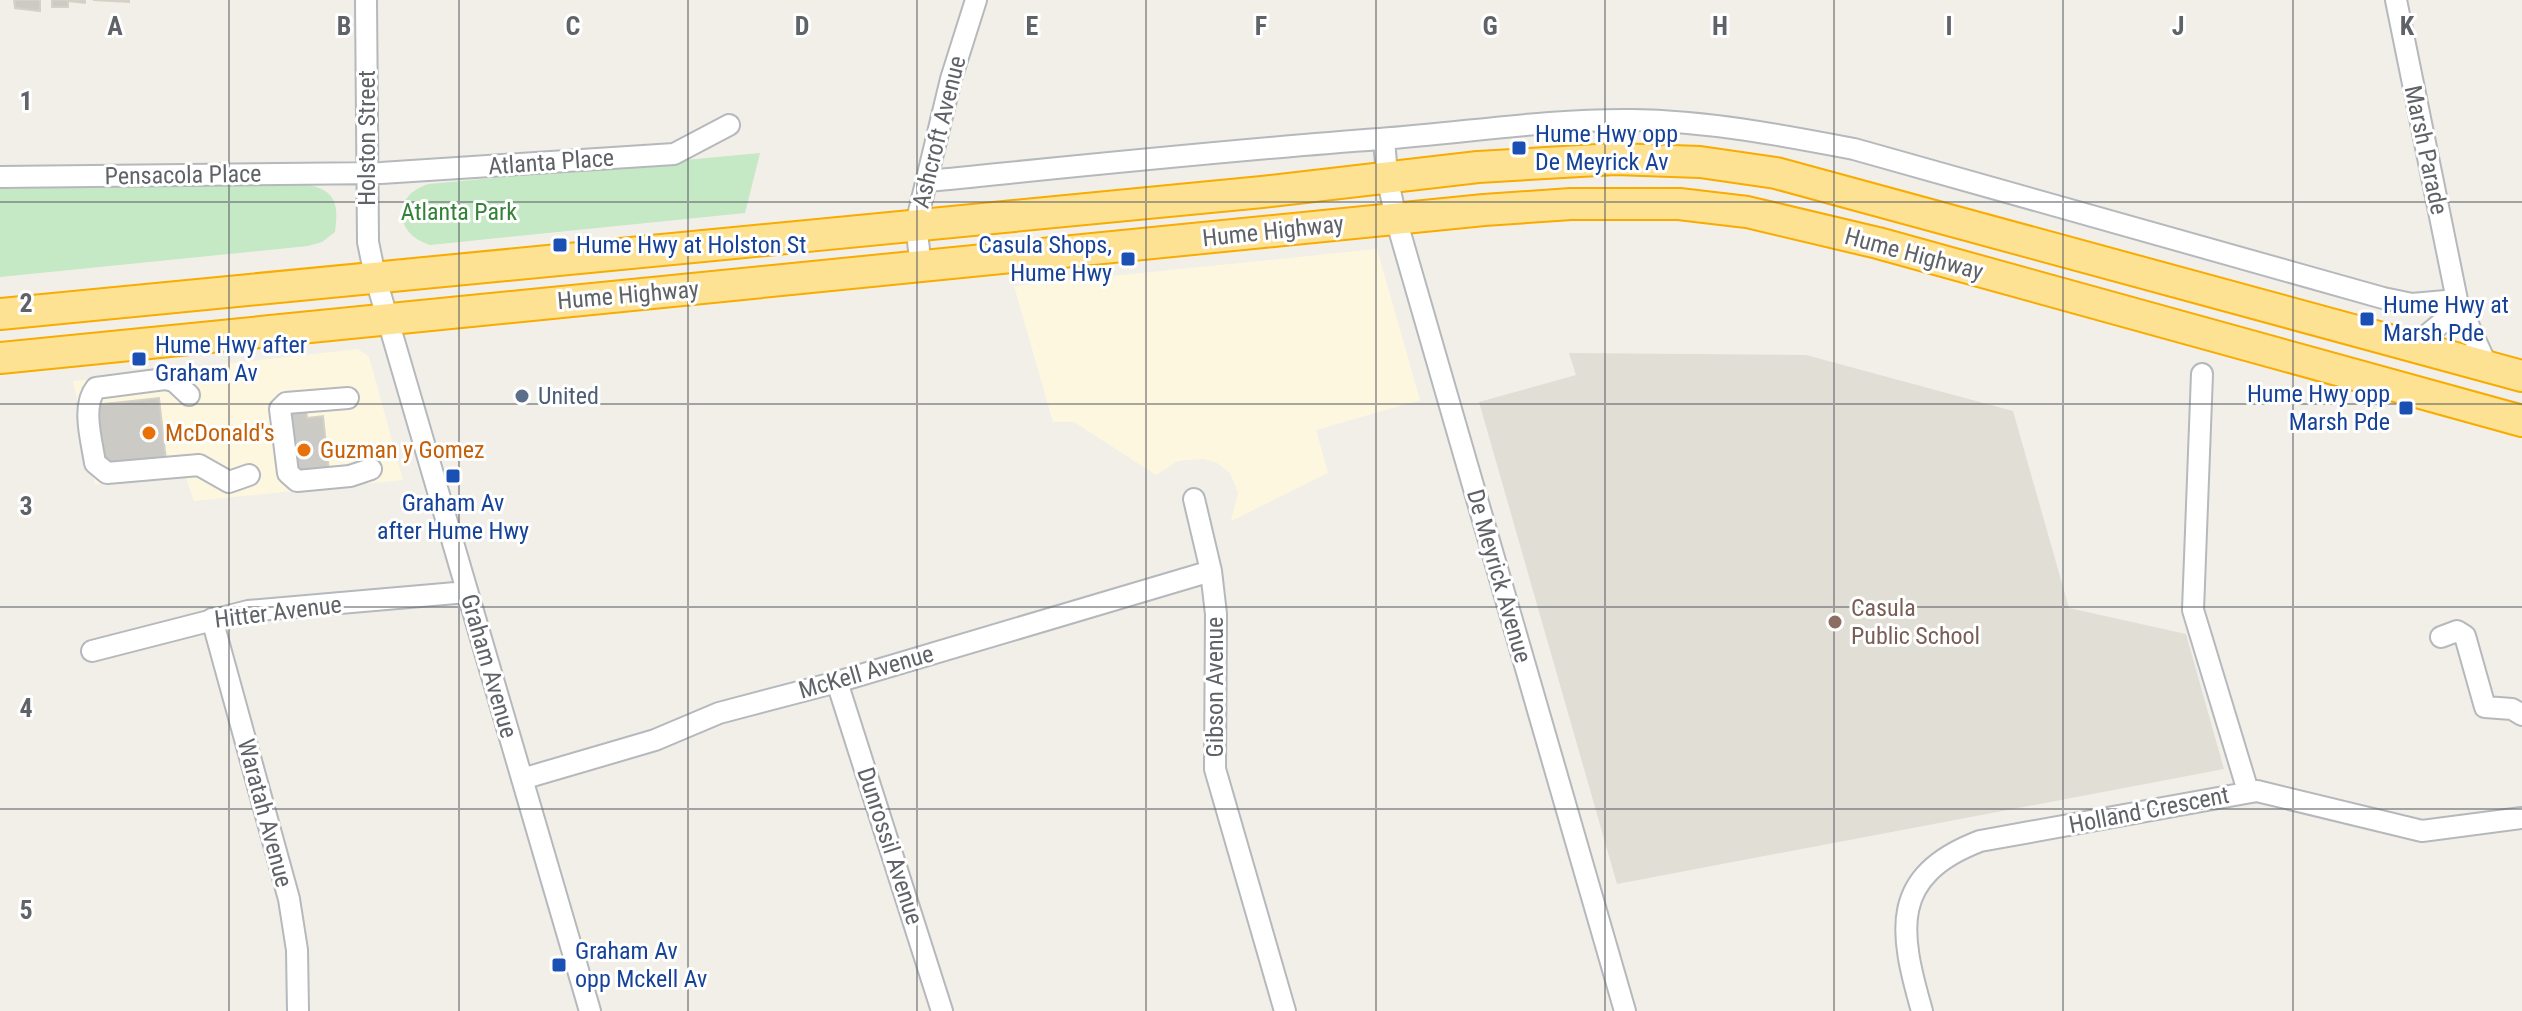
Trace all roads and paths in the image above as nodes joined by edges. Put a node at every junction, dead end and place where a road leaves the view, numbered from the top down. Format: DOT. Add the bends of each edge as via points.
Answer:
graph roads {
  1 [pos="366,0"];
  2 [pos="976,0"];
  3 [pos="2396,0"];
  4 [pos="729,125"];
  5 [pos="1384,139"];
  6 [pos="367,173"];
  7 [pos="1387,176"];
  8 [pos="0,177"];
  9 [pos="928,181"];
  10 [pos="1396,219"];
  11 [pos="916,224"];
  12 [pos="921,267"];
  13 [pos="375,276"];
  14 [pos="2457,300"];
  15 [pos="0,314"];
  16 [pos="388,320"];
  17 [pos="2415,345"];
  18 [pos="0,358"];
  19 [pos="2487,366"];
  20 [pos="2202,374"];
  21 [pos="2522,376"];
  22 [pos="189,395"];
  23 [pos="348,398"];
  24 [pos="2522,421"];
  25 [pos="371,469"];
  26 [pos="249,475"];
  27 [pos="1194,499"];
  28 [pos="1211,571"];
  29 [pos="467,592"];
  30 [pos="212,619"];
  31 [pos="2441,637"];
  32 [pos="92,651"];
  33 [pos="837,682"];
  34 [pos="2522,715"];
  35 [pos="522,779"];
  36 [pos="2248,791"];
  37 [pos="2522,818"];
  38 [pos="298,1011"];
  39 [pos="590,1011"];
  40 [pos="942,1011"];
  41 [pos="1285,1011"];
  42 [pos="1625,1011"];
  43 [pos="1922,1011"];
  1 -- 6 [label="street, Holston Street"];
  2 -- 9 [label="street, Ashcroft Avenue"];
  3 -- 14 [label="street, Marsh Parade"];
  4 -- 6 [label="street, Atlanta Place" via="674,154"];
  5 -- 7 [label="street, De Meyrick Avenue"];
  5 -- 9 [label="street"];
  5 -- 14 [label="street" via="1590,121 1680,123 1779,135 1854,149 2383,298 2412,304"];
  6 -- 8 [label="street, Pensacola Place"];
  6 -- 13 [label="street, Holston Street" via="368,242"];
  7 -- 10 [label="street, De Meyrick Avenue"];
  7 -- 11 [label="highway, Hume Highway"];
  7 -- 17 [label="highway, Hume Highway" via="1615,159 1700,162 1776,173"];
  9 -- 11 [label="street, Ashcroft Avenue"];
  10 -- 12 [label="highway, Hume Highway"];
  10 -- 24 [label="highway, Hume Highway" via="1571,204 1679,204 1747,212 1878,243"];
  10 -- 42 [label="street, De Meyrick Avenue"];
  11 -- 12 [label="street, Ashcroft Avenue"];
  11 -- 13 [label="highway, Hume Highway"];
  12 -- 16 [label="highway, Hume Highway"];
  13 -- 15 [label="highway, Hume Highway"];
  13 -- 16 [label="street, Holston Street"];
  14 -- 17 [label="street" via="2450,316"];
  14 -- 19 [label="street, Marsh Parade"];
  16 -- 18 [label="highway, Hume Highway"];
  16 -- 29 [label="street, Graham Avenue"];
  17 -- 19 [label="highway, Hume Highway"];
  19 -- 21 [label="highway, Hume Highway"];
  20 -- 36 [label="street" via="2193,610"];
  22 -- 26 [label="street" via="165,379 96,388 88,408 95,463 107,473 199,465 229,482"];
  23 -- 25 [label="street" via="286,403 280,409 288,473 297,481"];
  27 -- 28 [label="street, Gibson Avenue"];
  28 -- 33 [label="street, McKell Avenue"];
  28 -- 41 [label="street, Gibson Avenue" via="1216,614 1215,769"];
  29 -- 30 [label="street, Hitter Avenue" via="248,611"];
  29 -- 35 [label="street, Graham Avenue"];
  30 -- 32 [label="street, Hitter Avenue"];
  30 -- 38 [label="street, Waratah Avenue" via="289,899"];
  31 -- 34 [label="street" via="2457,631 2465,636 2485,707"];
  33 -- 35 [label="street, McKell Avenue" via="719,713 655,740"];
  33 -- 40 [label="street, Dunrossil Avenue"];
  35 -- 39 [label="street, Graham Avenue"];
  36 -- 37 [label="street, Holland Crescent" via="2422,831"];
  36 -- 43 [label="street, Holland Crescent" via="1980,841 1941,860 1913,892 1906,912 1905,938"];
}
